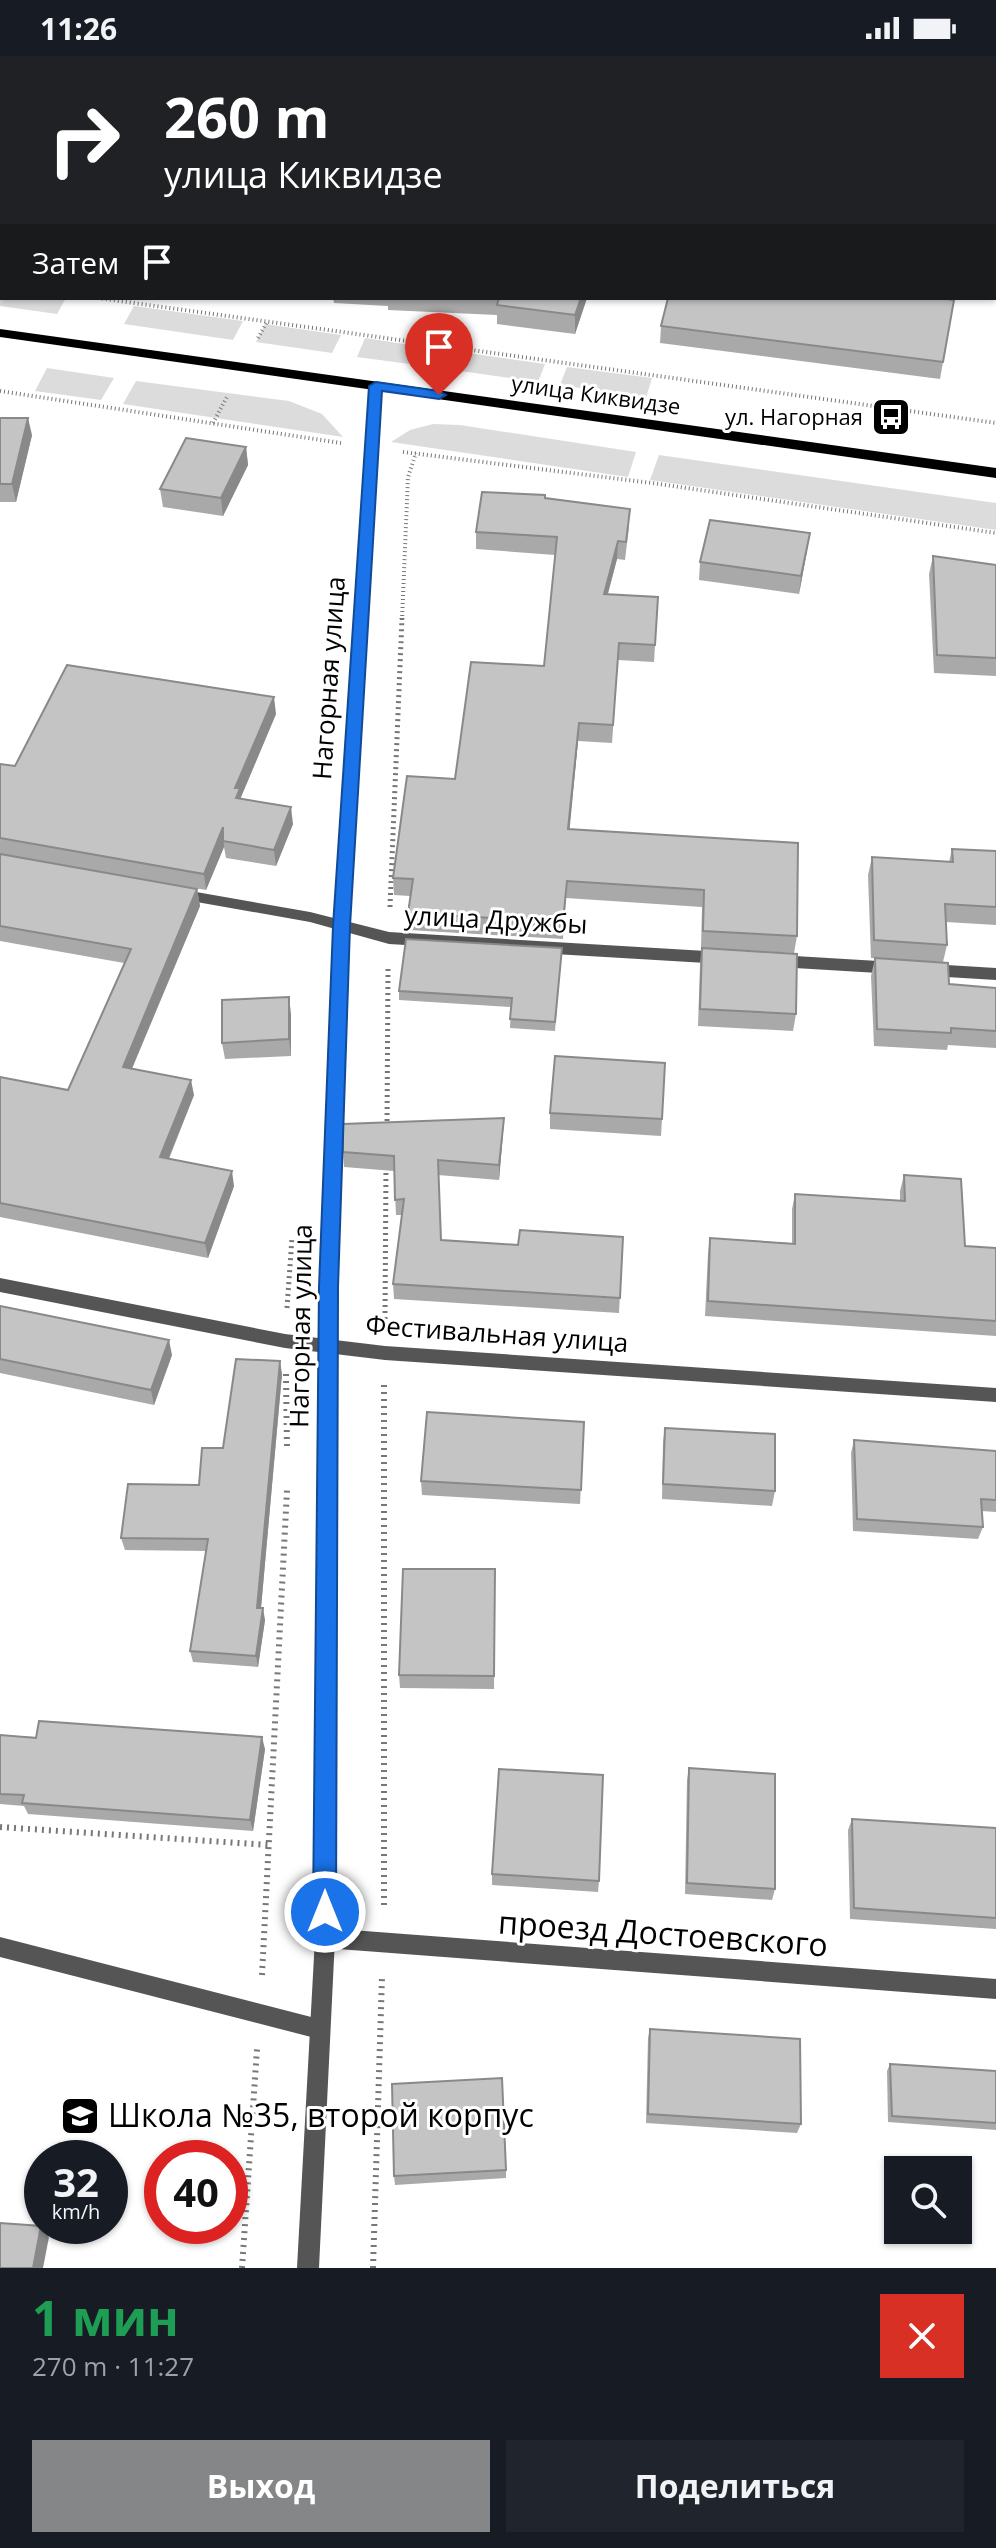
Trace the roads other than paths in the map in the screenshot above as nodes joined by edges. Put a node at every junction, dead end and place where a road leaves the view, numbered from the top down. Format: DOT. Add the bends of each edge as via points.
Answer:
graph roads {
  1 [pos="0,333"];
  2 [pos="376,386"];
  3 [pos="996,473"];
  4 [pos="170,892"];
  5 [pos="342,926"];
  6 [pos="996,974"];
  7 [pos="0,1285"];
  8 [pos="327,1347"];
  9 [pos="996,1395"];
  10 [pos="325,1938"];
  11 [pos="0,1947"];
  12 [pos="996,1989"];
  13 [pos="319,2029"];
  14 [pos="308,2268"];
  1 -- 2 [label="main road, улица Киквидзе"];
  2 -- 3 [label="main road, улица Киквидзе"];
  2 -- 5 [label="street, Нагорная улица"];
  4 -- 5 [label="street, улица Дружбы"];
  5 -- 6 [label="street, улица Дружбы" via="389,938"];
  5 -- 8 [label="street, Нагорная улица"];
  7 -- 8 [label="street, Фестивальная улица"];
  8 -- 9 [label="street, Фестивальная улица"];
  8 -- 10 [label="street, Нагорная улица"];
  10 -- 12 [label="street, проезд Достоевского"];
  10 -- 13 [label="street, Нагорная улица"];
  11 -- 13 [label="street"];
  13 -- 14 [label="street, Нагорная улица"];
}
